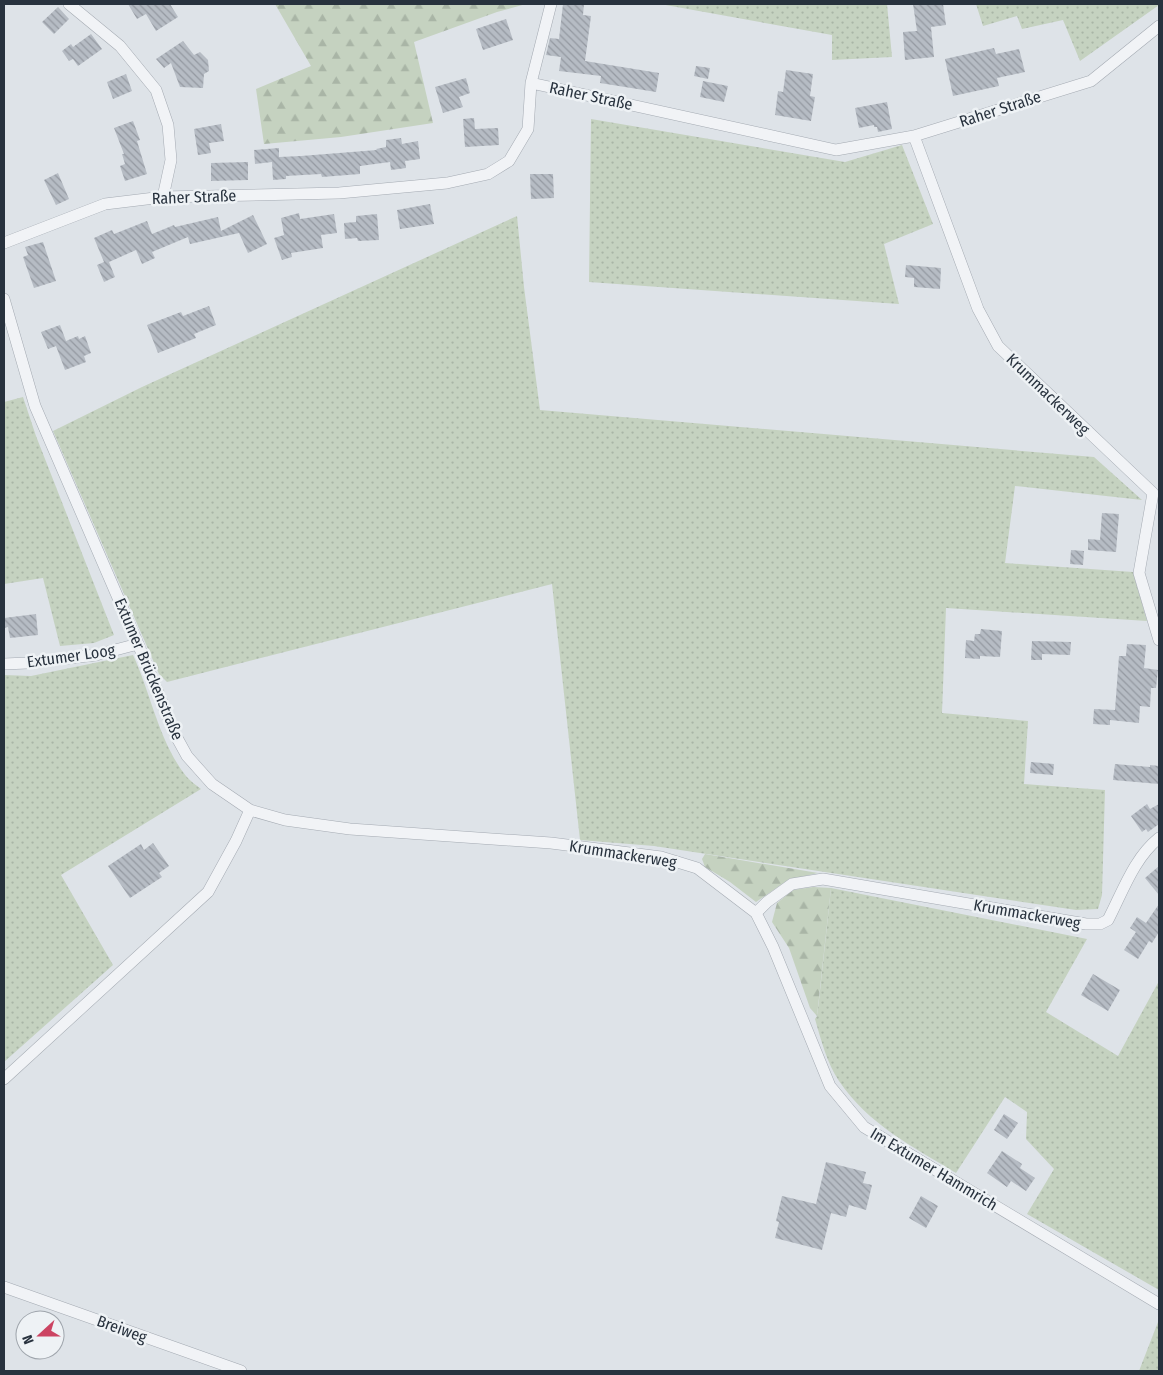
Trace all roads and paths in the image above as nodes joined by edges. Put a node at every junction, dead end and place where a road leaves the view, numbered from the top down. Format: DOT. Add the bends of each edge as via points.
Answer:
graph roads {
  1 [pos="69,4"];
  2 [pos="551,4"];
  3 [pos="1159,26"];
  4 [pos="531,83"];
  5 [pos="914,136"];
  6 [pos="163,197"];
  7 [pos="4,243"];
  8 [pos="4,299"];
  9 [pos="1159,640"];
  10 [pos="138,644"];
  11 [pos="4,664"];
  12 [pos="250,810"];
  13 [pos="1159,838"];
  14 [pos="756,913"];
  15 [pos="4,1079"];
  16 [pos="4,1287"];
  17 [pos="1159,1304"];
  18 [pos="241,1371"];
  1 -- 6 [label="street" via="120,46 156,90 168,125 171,160"];
  2 -- 4 [label="street"];
  3 -- 5 [label="street, Raher Straße" via="1091,80"];
  4 -- 5 [label="street, Raher Straße" via="836,150"];
  4 -- 6 [label="street, Raher Straße" via="528,129 509,161 488,174 447,183 339,193"];
  5 -- 9 [label="street, Krummackerweg" via="978,309 998,346 1153,494 1139,573"];
  6 -- 7 [label="street, Raher Straße" via="105,204"];
  8 -- 10 [label="street, Extumer Brückenstraße" via="35,406"];
  10 -- 11 [label="street, Extumer Loog" via="96,655"];
  10 -- 12 [label="street, Extumer Brückenstraße" via="187,756 212,784"];
  12 -- 14 [label="street, Krummackerweg" via="285,820 350,829 551,843 661,857 697,868"];
  12 -- 15 [label="street" via="208,892"];
  13 -- 14 [label="street, Krummackerweg" via="1136,864 1108,920 1100,924 823,879 792,884"];
  14 -- 17 [label="street, Im Extumer Hammrich" via="830,1086 864,1127"];
  16 -- 18 [label="street, Breiweg"];
}
